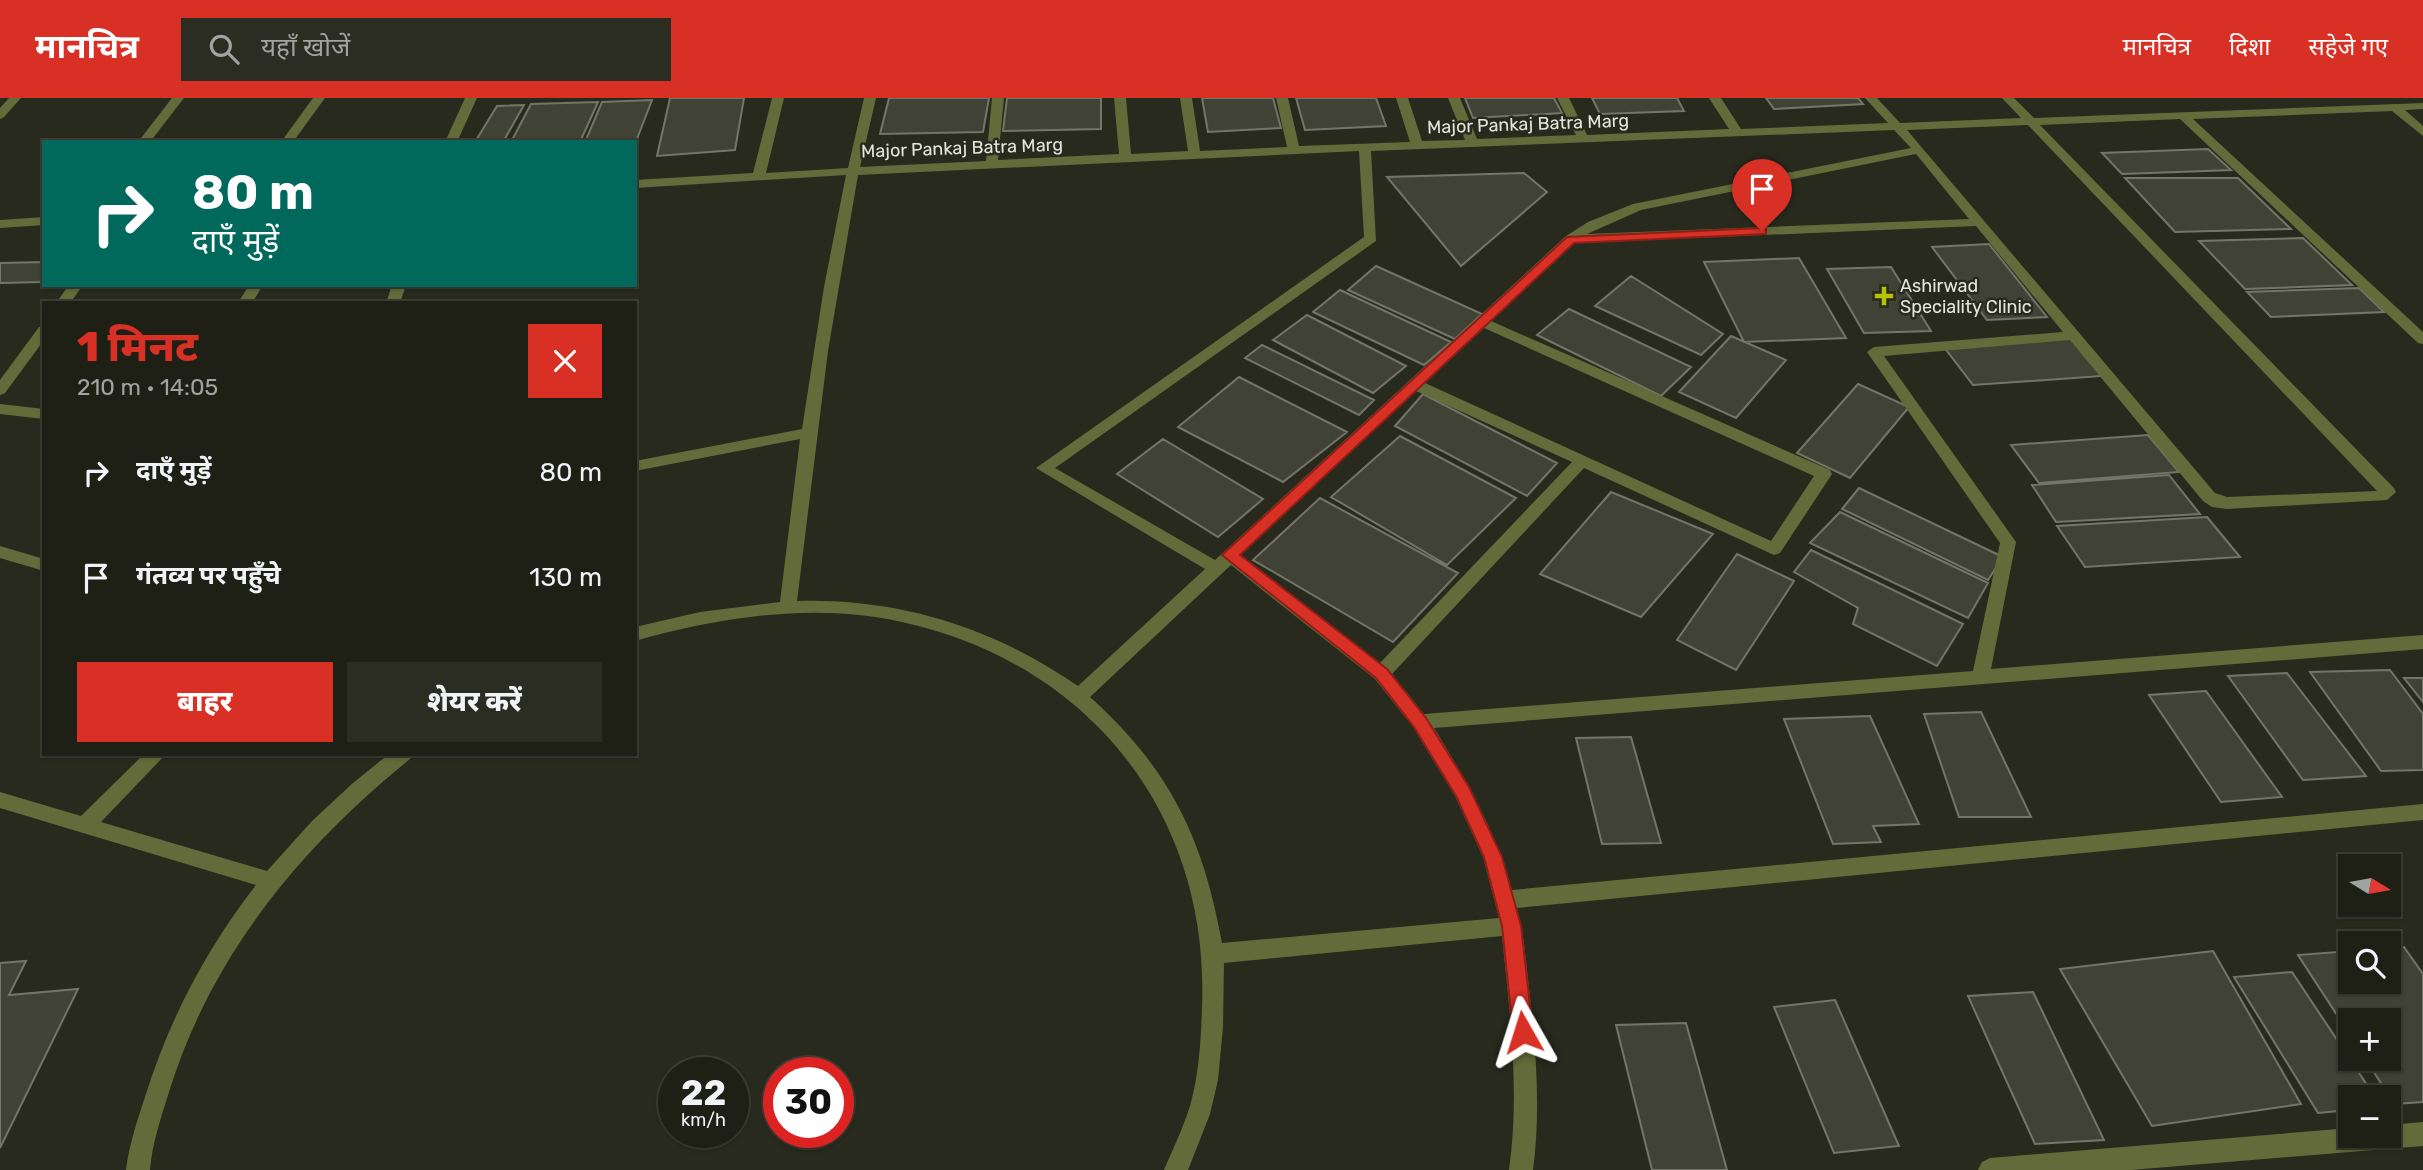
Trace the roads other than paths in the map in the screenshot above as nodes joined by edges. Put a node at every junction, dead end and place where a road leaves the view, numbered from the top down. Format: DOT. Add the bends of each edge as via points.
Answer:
graph roads {
  1 [pos="15,98"];
  2 [pos="178,98"];
  3 [pos="318,98"];
  4 [pos="471,98"];
  5 [pos="778,98"];
  6 [pos="870,98"];
  7 [pos="999,98"];
  8 [pos="1120,98"];
  9 [pos="1186,98"];
  10 [pos="1282,98"];
  11 [pos="1402,98"];
  12 [pos="1454,98"];
  13 [pos="1563,98"];
  14 [pos="1715,98"];
  15 [pos="1871,98"];
  16 [pos="2008,98"];
  17 [pos="2280,98"];
  18 [pos="2423,106"];
  19 [pos="2395,107"];
  20 [pos="2296,111"];
  21 [pos="0,115"];
  22 [pos="2182,116"];
  23 [pos="2031,122"];
  24 [pos="1896,127"];
  25 [pos="2423,132"];
  26 [pos="1738,134"];
  27 [pos="1584,139"];
  28 [pos="146,140"];
  29 [pos="288,140"];
  30 [pos="452,140"];
  31 [pos="1473,144"];
  32 [pos="1417,146"];
  33 [pos="1365,148"];
  34 [pos="1919,150"];
  35 [pos="1294,151"];
  36 [pos="1195,155"];
  37 [pos="1125,159"];
  38 [pos="992,164"];
  39 [pos="852,170"];
  40 [pos="760,176"];
  41 [pos="637,184"];
  42 [pos="42,220"];
  43 [pos="1980,222"];
  44 [pos="0,224"];
  45 [pos="1571,240"];
  46 [pos="1482,322"];
  47 [pos="42,333"];
  48 [pos="2074,335"];
  49 [pos="2423,340"];
  50 [pos="1414,384"];
  51 [pos="0,390"];
  52 [pos="0,409"];
  53 [pos="42,414"];
  54 [pos="807,433"];
  55 [pos="1582,461"];
  56 [pos="637,466"];
  57 [pos="0,552"];
  58 [pos="1223,562"];
  59 [pos="42,564"];
  60 [pos="788,607"];
  61 [pos="637,633"];
  62 [pos="2423,642"];
  63 [pos="1381,674"];
  64 [pos="1980,678"];
  65 [pos="1080,695"];
  66 [pos="1420,722"];
  67 [pos="155,756"];
  68 [pos="401,756"];
  69 [pos="0,800"];
  70 [pos="2423,812"];
  71 [pos="84,827"];
  72 [pos="272,881"];
  73 [pos="1504,900"];
  74 [pos="1511,926"];
  75 [pos="1213,954"];
  76 [pos="2423,1134"];
  77 [pos="138,1170"];
  78 [pos="1176,1170"];
  79 [pos="1521,1170"];
  80 [pos="1990,1170"];
  1 -- 21 [label="street"];
  2 -- 28 [label="street"];
  3 -- 29 [label="street"];
  4 -- 30 [label="street"];
  5 -- 40 [label="street"];
  6 -- 39 [label="street"];
  7 -- 38 [label="street"];
  8 -- 37 [label="street"];
  9 -- 36 [label="street"];
  10 -- 35 [label="street"];
  11 -- 32 [label="street"];
  12 -- 31 [label="street"];
  13 -- 27 [label="street"];
  14 -- 26 [label="street"];
  15 -- 24 [label="street"];
  16 -- 23 [label="street"];
  17 -- 20 [label="street"];
  18 -- 19 [label="street, Major Pankaj Batra Marg"];
  19 -- 20 [label="street, Major Pankaj Batra Marg"];
  19 -- 25 [label="street"];
  20 -- 22 [label="street, Major Pankaj Batra Marg"];
  22 -- 23 [label="street, Major Pankaj Batra Marg"];
  22 -- 49 [label="street"];
  23 -- 24 [label="street, Major Pankaj Batra Marg"];
  23 -- 48 [label="street" via="2388,492 2381,496 2218,503"];
  24 -- 26 [label="street, Major Pankaj Batra Marg"];
  24 -- 34 [label="street"];
  26 -- 27 [label="street, Major Pankaj Batra Marg"];
  27 -- 31 [label="street, Major Pankaj Batra Marg"];
  31 -- 32 [label="street, Major Pankaj Batra Marg"];
  32 -- 33 [label="street, Major Pankaj Batra Marg"];
  33 -- 35 [label="street, Major Pankaj Batra Marg"];
  33 -- 58 [label="street" via="1371,238 1044,468"];
  34 -- 43 [label="street"];
  34 -- 45 [label="street" via="1637,206"];
  35 -- 36 [label="street, Major Pankaj Batra Marg"];
  36 -- 37 [label="street, Major Pankaj Batra Marg"];
  37 -- 38 [label="street, Major Pankaj Batra Marg"];
  38 -- 39 [label="street, Major Pankaj Batra Marg"];
  39 -- 40 [label="street, Major Pankaj Batra Marg"];
  39 -- 54 [label="street"];
  40 -- 41 [label="street, Major Pankaj Batra Marg"];
  42 -- 44 [label="street"];
  43 -- 45 [label="street"];
  43 -- 48 [label="street"];
  45 -- 46 [label="street"];
  46 -- 50 [label="street"];
  46 -- 55 [label="street" via="1824,474 1774,549"];
  47 -- 51 [label="street"];
  48 -- 64 [label="street" via="1874,352 2008,542"];
  50 -- 55 [label="street"];
  50 -- 58 [label="street"];
  52 -- 53 [label="street"];
  54 -- 56 [label="street"];
  54 -- 60 [label="street"];
  55 -- 63 [label="street"];
  57 -- 59 [label="street"];
  58 -- 63 [label="street"];
  58 -- 65 [label="street"];
  60 -- 61 [label="street" via="686,620"];
  60 -- 65 [label="street" via="902,615 965,632 1028,660"];
  62 -- 64 [label="street"];
  63 -- 66 [label="street"];
  64 -- 66 [label="street"];
  65 -- 75 [label="street" via="1123,736 1166,796 1198,875"];
  66 -- 73 [label="street" via="1463,792 1493,857"];
  67 -- 71 [label="street"];
  68 -- 72 [label="street" via="313,833"];
  69 -- 71 [label="street"];
  70 -- 73 [label="street"];
  71 -- 72 [label="street"];
  72 -- 77 [label="street" via="198,995 162,1074"];
  73 -- 74 [label="street"];
  74 -- 75 [label="street"];
  74 -- 79 [label="street" via="1523,1032 1526,1134"];
  75 -- 78 [label="street" via="1212,1032 1201,1106"];
  76 -- 80 [label="street"];
}
